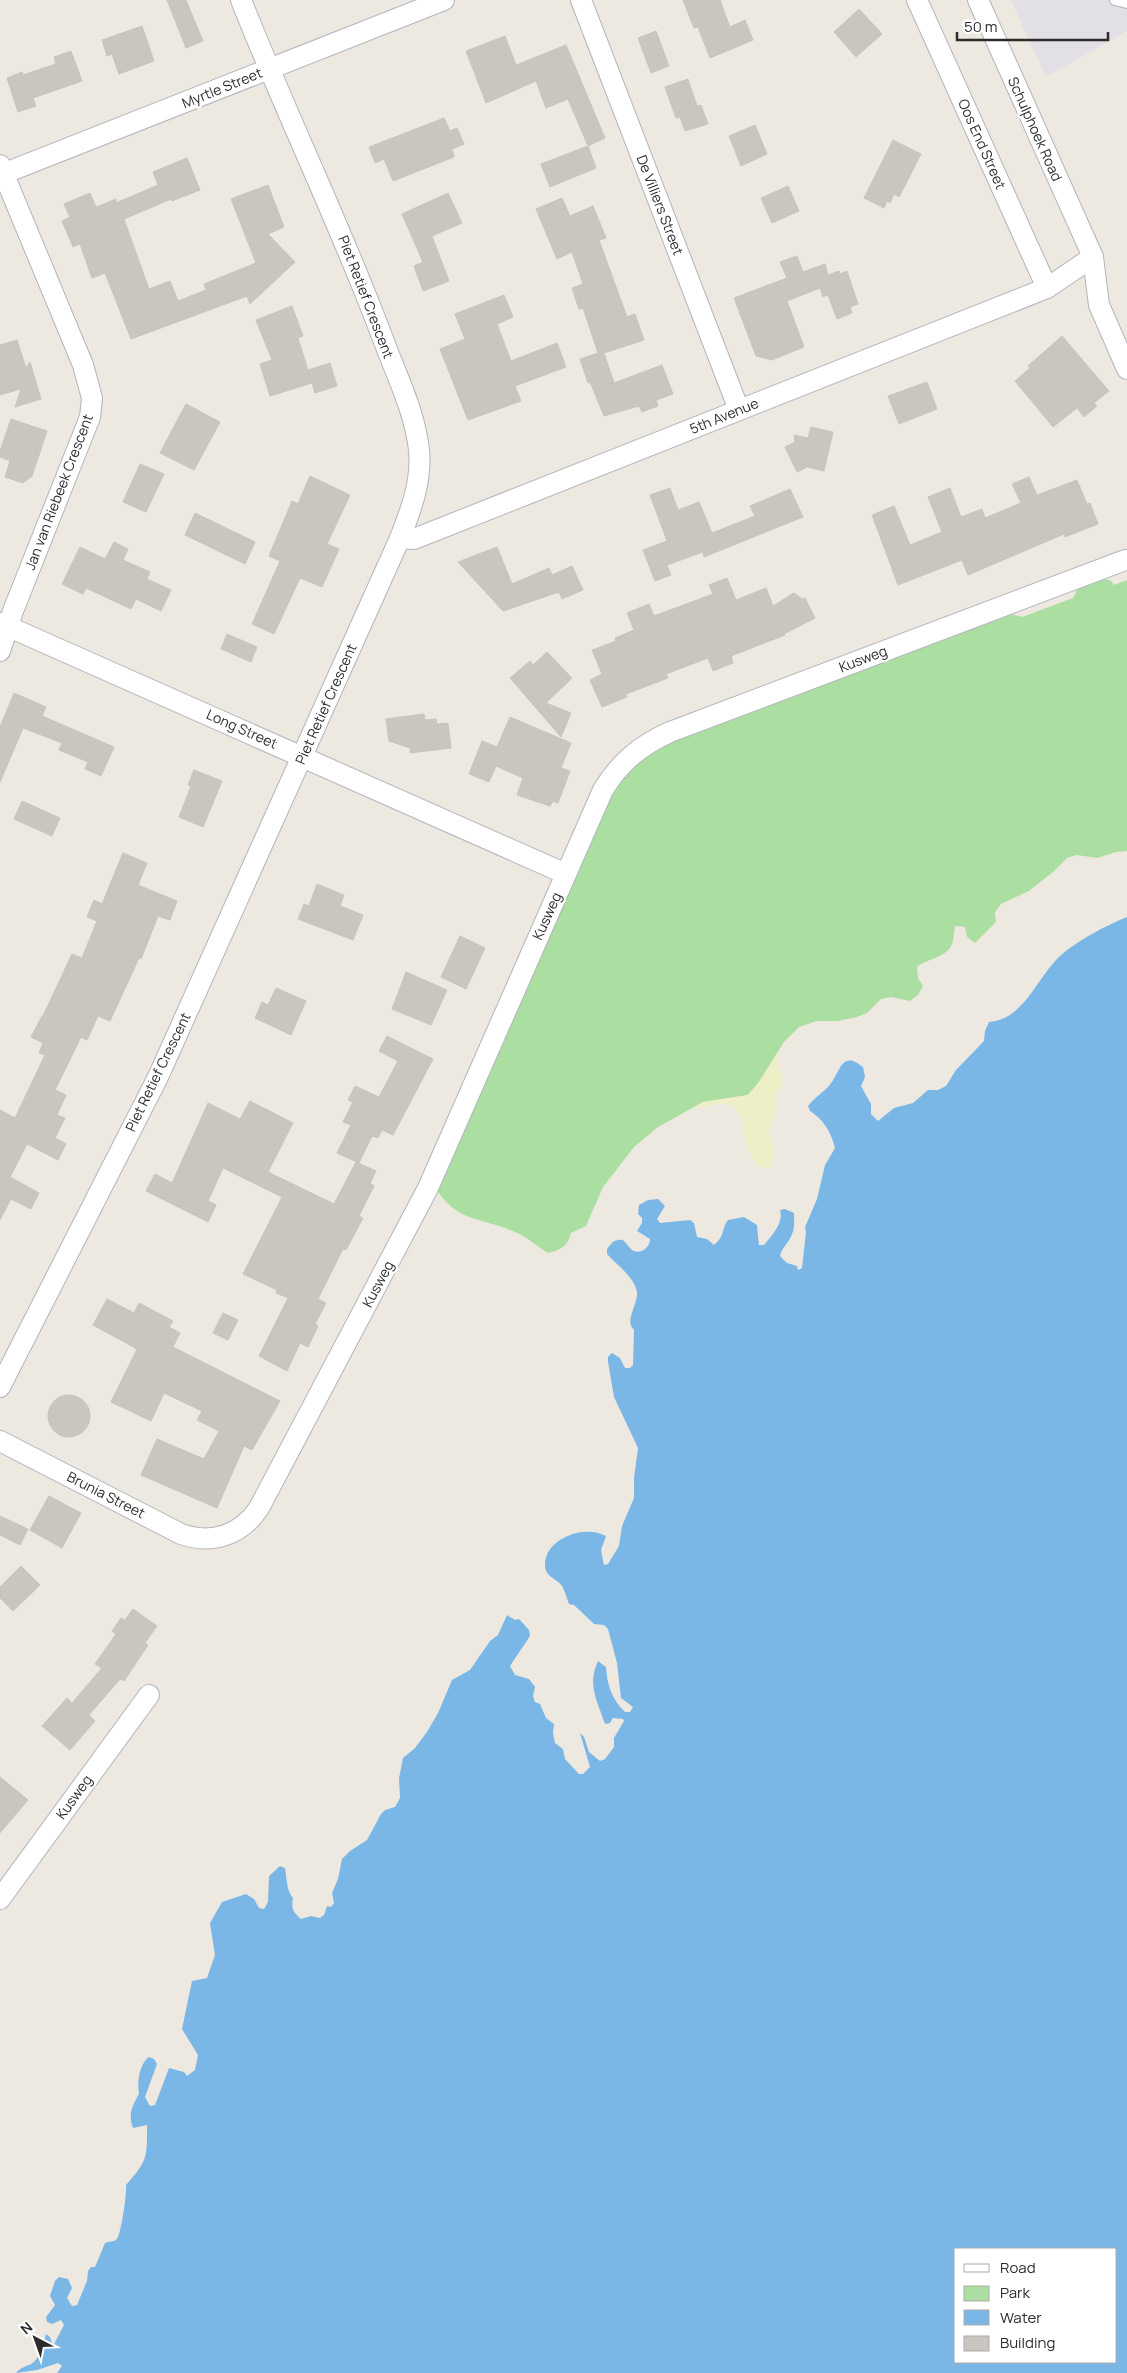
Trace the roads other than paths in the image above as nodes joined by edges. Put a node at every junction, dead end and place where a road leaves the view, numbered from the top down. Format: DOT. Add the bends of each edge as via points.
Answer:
graph roads {
  1 [pos="241,0"];
  2 [pos="444,0"];
  3 [pos="581,0"];
  4 [pos="917,0"];
  5 [pos="978,0"];
  6 [pos="1115,0"];
  7 [pos="1127,3"];
  8 [pos="269,70"];
  9 [pos="1,172"];
  10 [pos="1093,257"];
  11 [pos="1047,288"];
  12 [pos="1127,369"];
  13 [pos="739,410"];
  14 [pos="400,538"];
  15 [pos="1125,560"];
  16 [pos="4,625"];
  17 [pos="0,651"];
  18 [pos="303,756"];
  19 [pos="566,874"];
  20 [pos="0,1387"];
  21 [pos="0,1441"];
  22 [pos="214,1538"];
  23 [pos="149,1696"];
  24 [pos="0,1899"];
  1 -- 8 [label="street, Piet Retief Crescent"];
  2 -- 8 [label="street, Myrtle Street"];
  3 -- 13 [label="street, De Villiers Street"];
  4 -- 11 [label="street, Oos End Street"];
  5 -- 10 [label="street, Schulphoek Road"];
  6 -- 7 [label="lane"];
  8 -- 9 [label="street, Myrtle Street"];
  8 -- 14 [label="street, Piet Retief Crescent" via="353,260 416,433 418,480"];
  9 -- 16 [label="street, Jan van Riebeek Crescent" via="83,365 92,398 90,417"];
  10 -- 11 [label="street, 5th Avenue"];
  10 -- 12 [label="street, Schulphoek Road" via="1099,305"];
  11 -- 13 [label="street, 5th Avenue"];
  13 -- 14 [label="street, 5th Avenue" via="414,539"];
  14 -- 18 [label="street, Piet Retief Crescent"];
  15 -- 19 [label="street, Kusweg" via="655,739 628,757 610,778"];
  16 -- 17 [label="street, Jan van Riebeek Crescent"];
  16 -- 18 [label="street, Long Street"];
  18 -- 19 [label="street, Long Street"];
  18 -- 20 [label="street, Piet Retief Crescent" via="158,1077"];
  19 -- 22 [label="street, Kusweg" via="428,1188 259,1508 245,1525"];
  21 -- 22 [label="street, Brunia Street" via="181,1534 192,1538"];
  23 -- 24 [label="street, Kusweg"];
}
